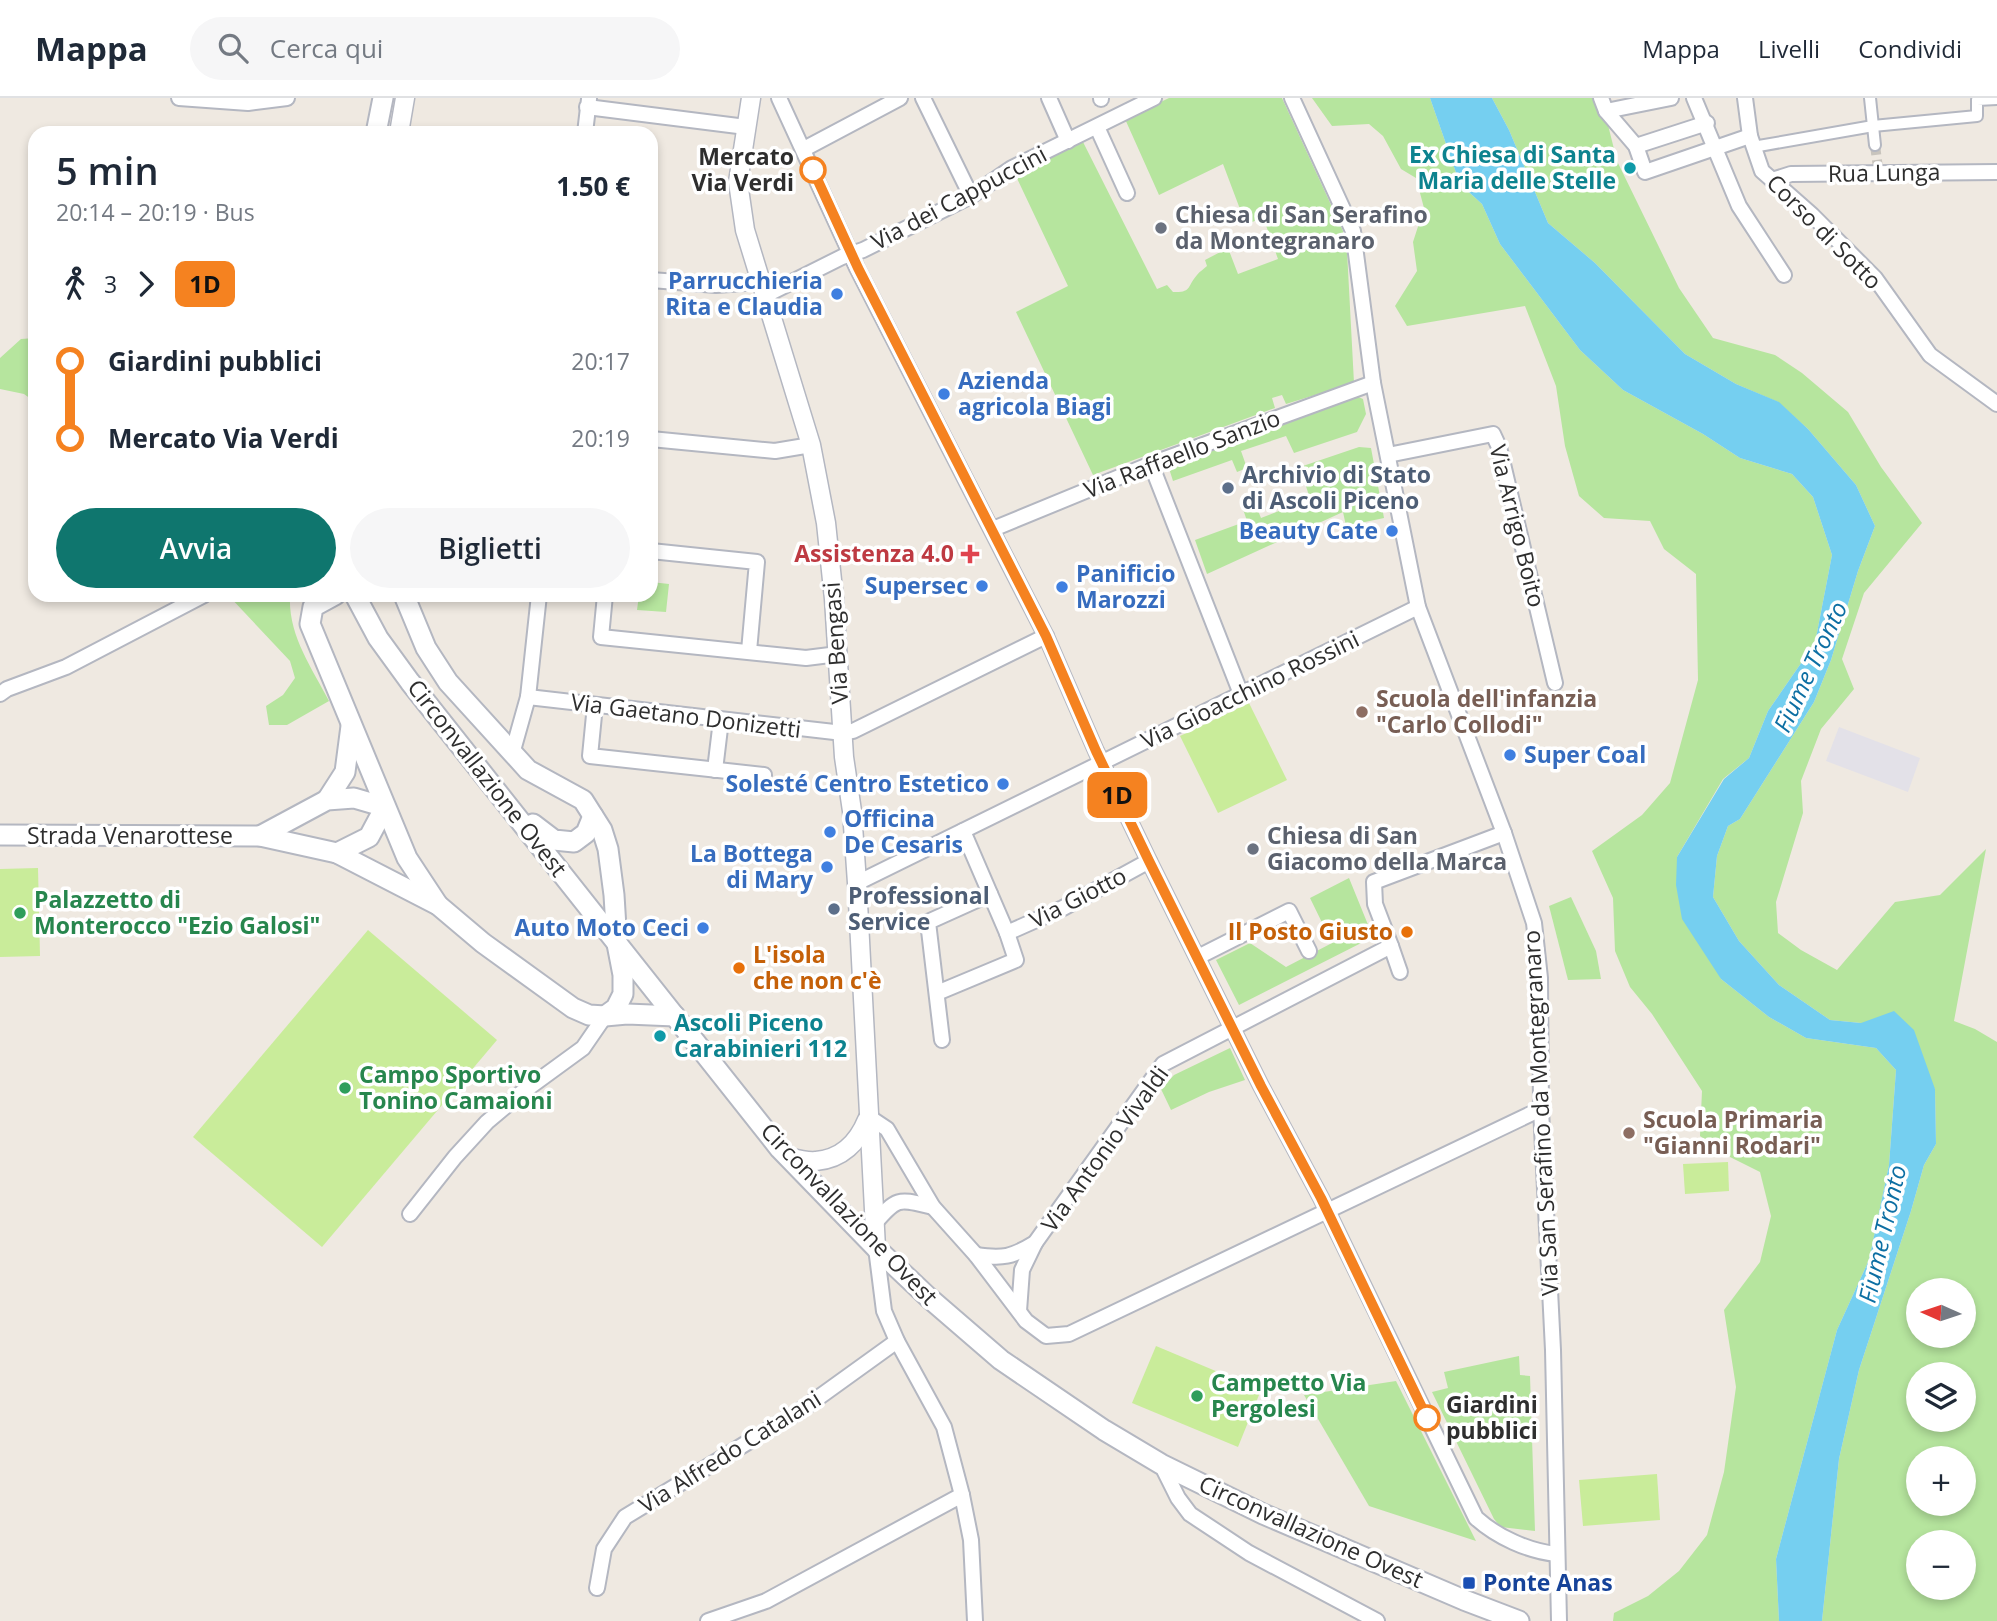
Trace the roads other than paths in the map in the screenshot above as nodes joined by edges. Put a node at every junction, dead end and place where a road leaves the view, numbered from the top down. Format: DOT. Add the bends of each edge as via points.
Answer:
graph roads {
  1 [pos="178,98"];
  2 [pos="287,98"];
  3 [pos="383,98"];
  4 [pos="405,98"];
  5 [pos="751,98"];
  6 [pos="779,98"];
  7 [pos="900,98"];
  8 [pos="923,98"];
  9 [pos="1049,98"];
  10 [pos="1154,98"];
  11 [pos="1292,98"];
  12 [pos="1671,98"];
  13 [pos="1694,98"];
  14 [pos="1745,98"];
  15 [pos="1871,98"];
  16 [pos="1997,99"];
  17 [pos="589,102"];
  18 [pos="1604,104"];
  19 [pos="1104,123"];
  20 [pos="1707,123"];
  21 [pos="377,126"];
  22 [pos="400,126"];
  23 [pos="586,126"];
  24 [pos="1873,126"];
  25 [pos="746,127"];
  26 [pos="1068,141"];
  27 [pos="1752,141"];
  28 [pos="1875,145"];
  29 [pos="1636,146"];
  30 [pos="1715,148"];
  31 [pos="804,149"];
  32 [pos="1997,172"];
  33 [pos="1772,180"];
  34 [pos="1127,193"];
  35 [pos="971,196"];
  36 [pos="851,254"];
  37 [pos="1784,275"];
  38 [pos="658,281"];
  39 [pos="761,289"];
  40 [pos="1373,383"];
  41 [pos="1997,404"];
  42 [pos="658,440"];
  43 [pos="811,445"];
  44 [pos="1388,455"];
  45 [pos="1151,464"];
  46 [pos="993,529"];
  47 [pos="658,552"];
  48 [pos="191,602"];
  49 [pos="321,602"];
  50 [pos="359,602"];
  51 [pos="407,602"];
  52 [pos="538,602"];
  53 [pos="604,602"];
  54 [pos="1418,607"];
  55 [pos="1046,636"];
  56 [pos="749,651"];
  57 [pos="838,654"];
  58 [pos="1555,683"];
  59 [pos="0,694"];
  60 [pos="1241,694"];
  61 [pos="528,697"];
  62 [pos="595,705"];
  63 [pos="721,720"];
  64 [pos="351,725"];
  65 [pos="843,733"];
  66 [pos="512,754"];
  67 [pos="1102,763"];
  68 [pos="715,770"];
  69 [pos="764,775"];
  70 [pos="327,800"];
  71 [pos="385,807"];
  72 [pos="515,811"];
  73 [pos="593,816"];
  74 [pos="962,831"];
  75 [pos="1503,833"];
  76 [pos="0,835"];
  77 [pos="260,836"];
  78 [pos="337,853"];
  79 [pos="1149,861"];
  80 [pos="857,883"];
  81 [pos="990,894"];
  82 [pos="438,905"];
  83 [pos="1007,933"];
  84 [pos="617,944"];
  85 [pos="1391,946"];
  86 [pos="1309,951"];
  87 [pos="1198,957"];
  88 [pos="1400,972"];
  89 [pos="937,993"];
  90 [pos="605,1016"];
  91 [pos="676,1016"];
  92 [pos="1233,1027"];
  93 [pos="942,1041"];
  94 [pos="1541,1109"];
  95 [pos="869,1117"];
  96 [pos="788,1157"];
  97 [pos="933,1207"];
  98 [pos="1327,1211"];
  99 [pos="410,1214"];
  100 [pos="875,1223"];
  101 [pos="1035,1243"];
  102 [pos="876,1248"];
  103 [pos="976,1255"];
  104 [pos="1018,1311"];
  105 [pos="897,1341"];
  106 [pos="1161,1464"];
  107 [pos="962,1495"];
  108 [pos="1556,1554"];
  109 [pos="597,1588"];
  110 [pos="1513,1619"];
  111 [pos="708,1621"];
  112 [pos="975,1621"];
  113 [pos="1377,1621"];
  114 [pos="1559,1621"];
  1 -- 2 [label="street" via="248,103"];
  3 -- 21 [label="main road"];
  4 -- 22 [label="street"];
  5 -- 25 [label="street, Via Bengasi"];
  6 -- 31 [label="street"];
  7 -- 31 [label="street"];
  8 -- 35 [label="street"];
  9 -- 26 [label="street"];
  10 -- 19 [label="street, Via dei Cappuccini"];
  11 -- 40 [label="street, Via San Serafino da Montegranaro" via="1353,231"];
  12 -- 18 [label="street"];
  13 -- 20 [label="street"];
  14 -- 27 [label="street, Corso di Sotto"];
  15 -- 24 [label="street"];
  16 -- 24 [label="street" via="1976,100 1977,116"];
  17 -- 23 [label="street"];
  17 -- 25 [label="street"];
  18 -- 29 [label="street"];
  19 -- 26 [label="street, Via dei Cappuccini"];
  19 -- 34 [label="street"];
  20 -- 29 [label="street"];
  20 -- 30 [label="street"];
  24 -- 27 [label="street"];
  24 -- 28 [label="street"];
  25 -- 39 [label="street, Via Bengasi" via="738,182"];
  26 -- 35 [label="street, Via dei Cappuccini" via="1012,168"];
  27 -- 30 [label="street"];
  27 -- 33 [label="street, Corso di Sotto" via="1762,171"];
  29 -- 30 [label="street" via="1645,172"];
  30 -- 37 [label="street" via="1740,206"];
  31 -- 36 [label="street"];
  32 -- 33 [label="street, Rua Lunga" via="1878,170 1791,174"];
  33 -- 41 [label="street, Corso di Sotto" via="1875,278 1930,355"];
  35 -- 36 [label="street, Via dei Cappuccini"];
  36 -- 39 [label="street, Via dei Cappuccini"];
  36 -- 46 [label="street"];
  38 -- 39 [label="street"];
  39 -- 43 [label="street, Via Bengasi"];
  40 -- 44 [label="street, Via San Serafino da Montegranaro"];
  40 -- 45 [label="street, Via Raffaello Sanzio"];
  42 -- 43 [label="street" via="775,451"];
  43 -- 57 [label="street, Via Bengasi" via="826,523"];
  44 -- 54 [label="street, Via San Serafino da Montegranaro"];
  44 -- 58 [label="street, Via Arrigo Boito" via="1493,434"];
  45 -- 46 [label="street, Via Raffaello Sanzio"];
  45 -- 60 [label="street"];
  46 -- 55 [label="street"];
  47 -- 56 [label="street" via="757,562"];
  48 -- 59 [label="street" via="66,667"];
  49 -- 64 [label="main road, Strada Venarottese" via="313,607 310,624"];
  50 -- 72 [label="main road, Circonvallazione Ovest" via="386,649"];
  51 -- 66 [label="main road" via="426,648 448,682"];
  52 -- 61 [label="street"];
  53 -- 56 [label="street" via="601,637"];
  54 -- 60 [label="street, Via Gioacchino Rossini"];
  54 -- 75 [label="street, Via San Serafino da Montegranaro"];
  55 -- 65 [label="street"];
  55 -- 67 [label="street"];
  56 -- 57 [label="street" via="815,658"];
  57 -- 65 [label="street, Via Bengasi"];
  60 -- 67 [label="street, Via Gioacchino Rossini"];
  61 -- 62 [label="street, Via Gaetano Donizetti"];
  61 -- 66 [label="street"];
  62 -- 63 [label="street, Via Gaetano Donizetti"];
  62 -- 68 [label="street" via="590,756"];
  63 -- 65 [label="street, Via Gaetano Donizetti"];
  63 -- 68 [label="street"];
  64 -- 70 [label="main road, Strada Venarottese" via="345,772"];
  64 -- 71 [label="main road, Strada Venarottese"];
  65 -- 80 [label="street, Via Bengasi"];
  66 -- 73 [label="main road" via="528,769 583,800"];
  67 -- 74 [label="street, Via Gioacchino Rossini"];
  67 -- 79 [label="street"];
  68 -- 69 [label="street"];
  70 -- 71 [label="main road, Strada Venarottese" via="354,798"];
  70 -- 77 [label="main road, Strada Venarottese"];
  71 -- 78 [label="main road" via="369,837"];
  71 -- 82 [label="main road, Strada Venarottese" via="407,858"];
  72 -- 73 [label="main road" via="554,840 574,842 586,833"];
  72 -- 84 [label="main road, Circonvallazione Ovest"];
  73 -- 84 [label="main road" via="608,849"];
  74 -- 80 [label="street, Via Gioacchino Rossini"];
  74 -- 81 [label="street"];
  75 -- 85 [label="street" via="1374,882 1375,904"];
  75 -- 94 [label="street, Via San Serafino da Montegranaro" via="1534,923 1540,978"];
  76 -- 77 [label="main road, Strada Venarottese"];
  77 -- 78 [label="main road, Strada Venarottese"];
  78 -- 82 [label="main road, Strada Venarottese"];
  79 -- 83 [label="street, Via Giotto"];
  79 -- 87 [label="street"];
  80 -- 95 [label="street, Via Bengasi"];
  81 -- 83 [label="street"];
  81 -- 89 [label="street" via="928,922"];
  82 -- 90 [label="main road, Strada Venarottese" via="573,1008"];
  83 -- 89 [label="street" via="1016,960"];
  84 -- 90 [label="main road" via="623,994"];
  84 -- 91 [label="main road, Circonvallazione Ovest"];
  85 -- 88 [label="street"];
  85 -- 92 [label="street, Via Antonio Vivaldi"];
  86 -- 87 [label="street" via="1289,911"];
  87 -- 92 [label="street"];
  89 -- 93 [label="street"];
  90 -- 91 [label="main road, Strada Venarottese"];
  90 -- 99 [label="street" via="583,1048 487,1122"];
  91 -- 96 [label="main road, Circonvallazione Ovest"];
  92 -- 98 [label="street"];
  92 -- 101 [label="street, Via Antonio Vivaldi" via="1163,1064"];
  94 -- 98 [label="street"];
  94 -- 108 [label="street, Via San Serafino da Montegranaro" via="1553,1350"];
  95 -- 96 [label="street" via="859,1139 842,1153 816,1161"];
  95 -- 97 [label="street" via="887,1129"];
  95 -- 100 [label="street, Via Bengasi"];
  96 -- 102 [label="main road, Circonvallazione Ovest"];
  97 -- 100 [label="street" via="907,1200 891,1204"];
  97 -- 103 [label="street"];
  98 -- 104 [label="street" via="1069,1334 1046,1336"];
  98 -- 108 [label="street" via="1476,1518 1512,1541"];
  100 -- 102 [label="street, Via Bengasi"];
  101 -- 103 [label="street, Via Antonio Vivaldi" via="1014,1256"];
  101 -- 104 [label="street" via="1022,1269"];
  102 -- 105 [label="street" via="884,1311"];
  102 -- 106 [label="main road, Circonvallazione Ovest" via="1001,1360"];
  103 -- 104 [label="street"];
  105 -- 107 [label="street" via="944,1427"];
  105 -- 109 [label="street, Via Alfredo Catalani" via="804,1408 625,1517 604,1549"];
  106 -- 110 [label="main road, Circonvallazione Ovest" via="1263,1514"];
  106 -- 113 [label="street" via="1190,1514 1249,1553"];
  107 -- 111 [label="street" via="766,1601"];
  107 -- 112 [label="street" via="971,1540"];
  108 -- 114 [label="street, Via San Serafino da Montegranaro"];
}
